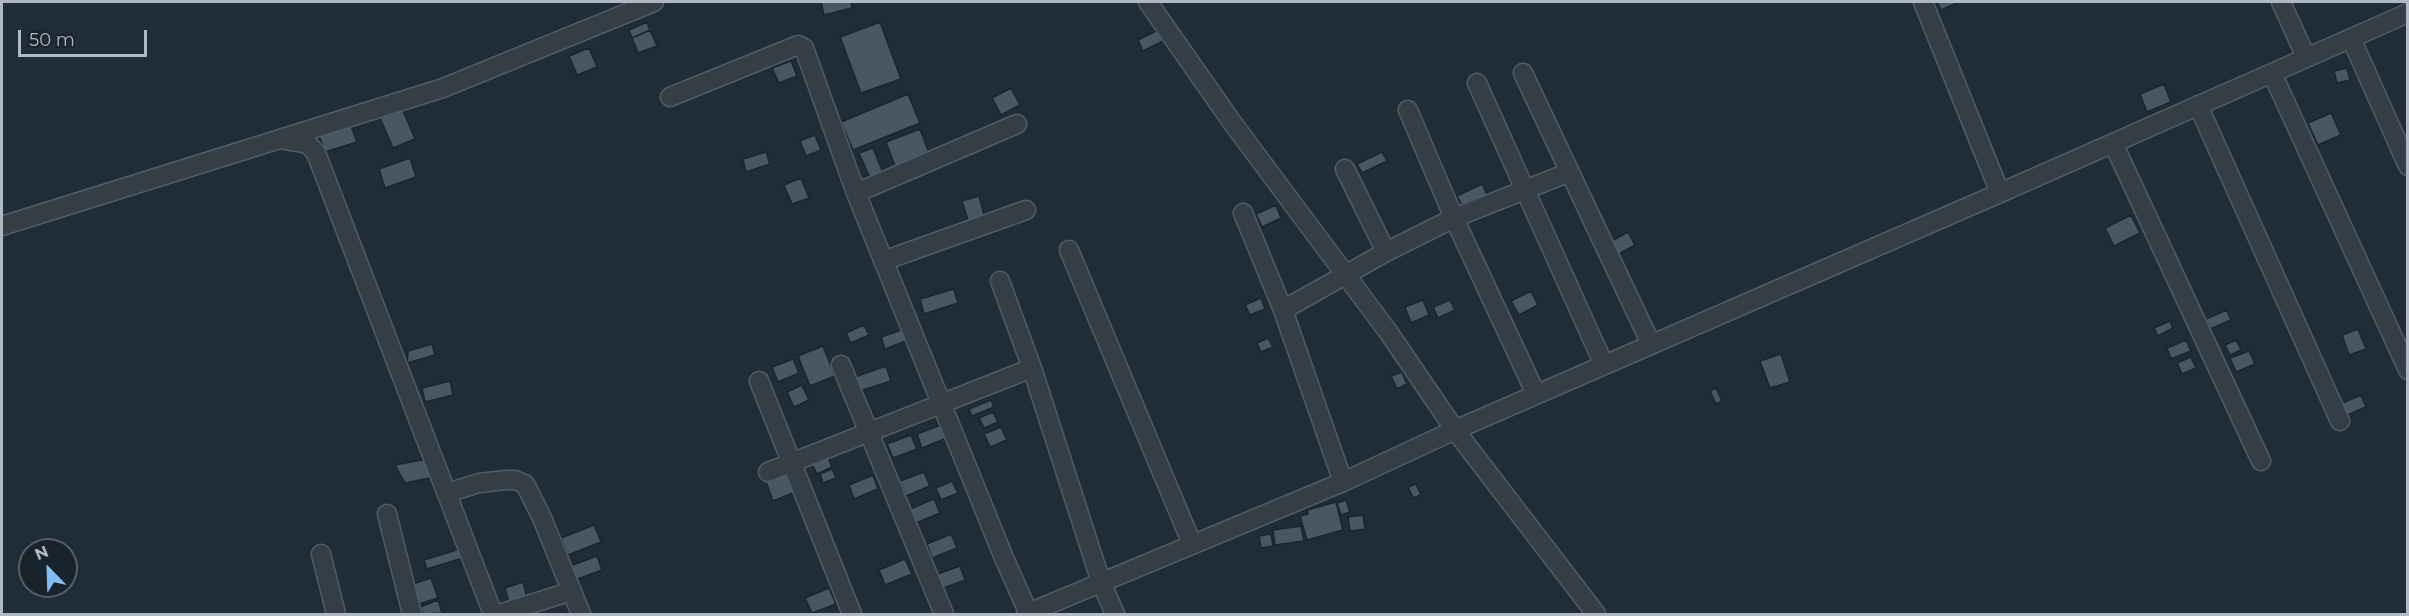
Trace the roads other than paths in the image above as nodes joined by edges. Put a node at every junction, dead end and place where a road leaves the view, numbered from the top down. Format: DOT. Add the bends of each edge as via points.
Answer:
graph roads {
  1 [pos="654,2"];
  2 [pos="1148,2"];
  3 [pos="1923,2"];
  4 [pos="2281,2"];
  5 [pos="2408,13"];
  6 [pos="2351,38"];
  7 [pos="2306,57"];
  8 [pos="1523,73"];
  9 [pos="2272,73"];
  10 [pos="1477,83"];
  11 [pos="669,97"];
  12 [pos="2198,105"];
  13 [pos="1408,110"];
  14 [pos="1017,124"];
  15 [pos="280,139"];
  16 [pos="2113,143"];
  17 [pos="2408,166"];
  18 [pos="1345,169"];
  19 [pos="1570,172"];
  20 [pos="1526,189"];
  21 [pos="856,193"];
  22 [pos="2000,193"];
  23 [pos="1026,210"];
  24 [pos="1243,213"];
  25 [pos="1454,218"];
  26 [pos="2,226"];
  27 [pos="1069,250"];
  28 [pos="1386,252"];
  29 [pos="883,261"];
  30 [pos="1346,275"];
  31 [pos="1000,280"];
  32 [pos="1283,310"];
  33 [pos="1651,344"];
  34 [pos="841,365"];
  35 [pos="1604,365"];
  36 [pos="1032,368"];
  37 [pos="2408,370"];
  38 [pos="759,381"];
  39 [pos="1536,394"];
  40 [pos="940,403"];
  41 [pos="2340,421"];
  42 [pos="1455,430"];
  43 [pos="868,431"];
  44 [pos="2261,461"];
  45 [pos="791,463"];
  46 [pos="768,472"];
  47 [pos="1343,482"];
  48 [pos="447,493"];
  49 [pos="387,514"];
  50 [pos="1192,544"];
  51 [pos="321,554"];
  52 [pos="1101,582"];
  53 [pos="572,591"];
  54 [pos="1028,614"];
  55 [pos="336,615"];
  56 [pos="412,615"];
  57 [pos="493,615"];
  58 [pos="499,615"];
  59 [pos="581,615"];
  60 [pos="852,615"];
  61 [pos="944,615"];
  62 [pos="1115,615"];
  63 [pos="1596,615"];
  1 -- 15 [label="street" via="442,88"];
  2 -- 30 [label="street"];
  3 -- 22 [label="street"];
  4 -- 7 [label="street"];
  5 -- 6 [label="street"];
  6 -- 7 [label="street"];
  6 -- 17 [label="street"];
  7 -- 9 [label="street"];
  8 -- 19 [label="street"];
  9 -- 12 [label="street"];
  9 -- 37 [label="street"];
  10 -- 20 [label="street"];
  11 -- 21 [label="street" via="803,46"];
  12 -- 16 [label="street"];
  12 -- 41 [label="street"];
  13 -- 25 [label="street"];
  14 -- 21 [label="street"];
  15 -- 26 [label="street"];
  15 -- 48 [label="street" via="308,144 316,153"];
  16 -- 22 [label="street"];
  16 -- 44 [label="street"];
  18 -- 28 [label="street"];
  19 -- 20 [label="street"];
  19 -- 33 [label="street"];
  20 -- 25 [label="street"];
  20 -- 35 [label="street"];
  21 -- 29 [label="street"];
  22 -- 33 [label="street"];
  23 -- 29 [label="street"];
  24 -- 32 [label="street"];
  25 -- 28 [label="street"];
  25 -- 39 [label="street"];
  27 -- 50 [label="street"];
  28 -- 30 [label="street"];
  29 -- 40 [label="street"];
  30 -- 32 [label="street"];
  30 -- 42 [label="street"];
  31 -- 36 [label="street"];
  32 -- 47 [label="street"];
  33 -- 35 [label="street"];
  34 -- 43 [label="street"];
  35 -- 39 [label="street"];
  36 -- 40 [label="street"];
  36 -- 52 [label="street"];
  38 -- 45 [label="street"];
  39 -- 42 [label="street"];
  40 -- 43 [label="street"];
  40 -- 54 [label="street"];
  42 -- 47 [label="street"];
  42 -- 63 [label="street"];
  43 -- 45 [label="street"];
  43 -- 61 [label="street"];
  45 -- 46 [label="street"];
  45 -- 60 [label="street"];
  47 -- 50 [label="street"];
  48 -- 53 [label="street" via="479,483 515,480 525,484"];
  48 -- 57 [label="street"];
  49 -- 56 [label="street"];
  50 -- 52 [label="street"];
  51 -- 55 [label="street"];
  52 -- 54 [label="street"];
  52 -- 62 [label="street"];
  53 -- 58 [label="street"];
  53 -- 59 [label="street"];
}
